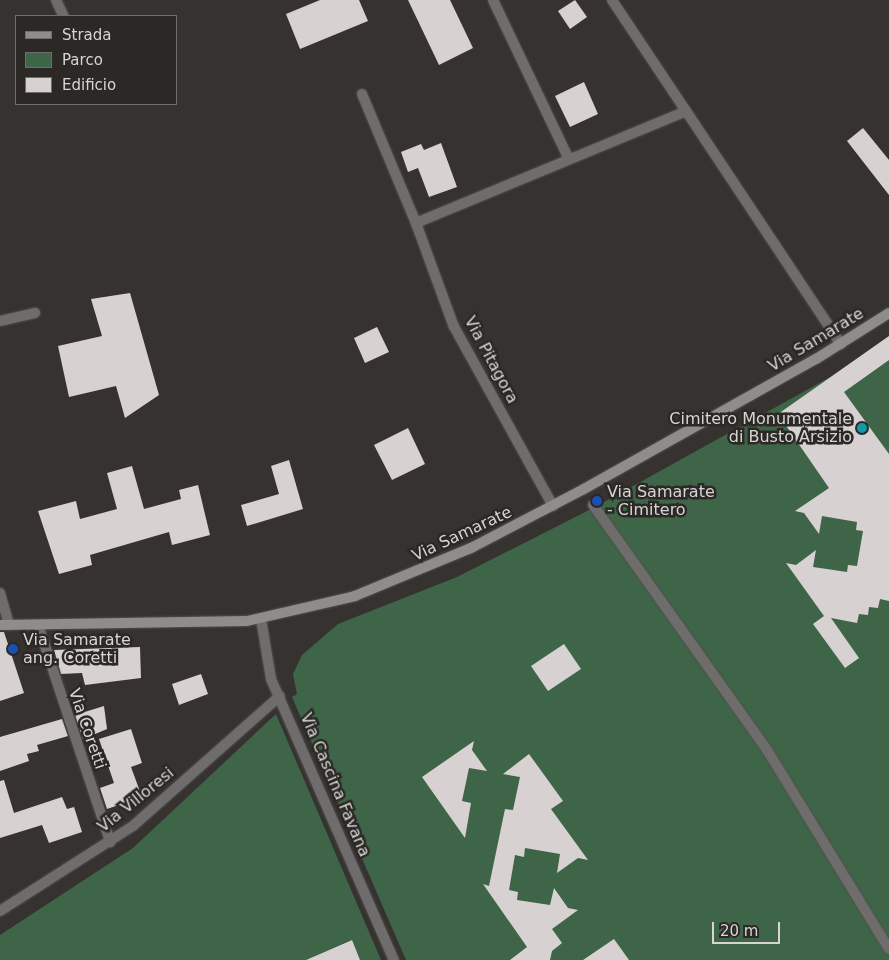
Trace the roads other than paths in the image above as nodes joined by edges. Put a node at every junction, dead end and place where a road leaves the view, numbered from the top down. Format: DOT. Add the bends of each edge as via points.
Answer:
graph roads {
  1 [pos="56,0"];
  2 [pos="493,0"];
  3 [pos="612,0"];
  4 [pos="63,15"];
  5 [pos="362,94"];
  6 [pos="686,111"];
  7 [pos="569,159"];
  8 [pos="416,223"];
  9 [pos="34,313"];
  10 [pos="889,313"];
  11 [pos="0,321"];
  12 [pos="841,344"];
  13 [pos="593,505"];
  14 [pos="552,506"];
  15 [pos="0,593"];
  16 [pos="261,619"];
  17 [pos="4,625"];
  18 [pos="38,625"];
  19 [pos="280,696"];
  20 [pos="110,842"];
  21 [pos="0,911"];
  22 [pos="889,949"];
  23 [pos="394,960"];
  1 -- 4 [label="street"];
  2 -- 7 [label="street"];
  3 -- 6 [label="street"];
  5 -- 8 [label="street, Via Pitagora"];
  6 -- 7 [label="street"];
  6 -- 12 [label="street"];
  7 -- 8 [label="street"];
  8 -- 14 [label="street, Via Pitagora" via="454,327"];
  9 -- 11 [label="street"];
  10 -- 12 [label="street, Via Samarate"];
  12 -- 14 [label="street, Via Samarate"];
  13 -- 22 [label="street" via="767,750"];
  14 -- 16 [label="street, Via Samarate" via="403,578 342,600"];
  15 -- 17 [label="street"];
  16 -- 18 [label="street, Via Samarate"];
  16 -- 19 [label="street, Via Cascina Favana" via="266,662"];
  17 -- 18 [label="street, Via Samarate"];
  18 -- 20 [label="street, Via Coretti"];
  19 -- 20 [label="street, Via Villoresi"];
  19 -- 23 [label="street, Via Cascina Favana"];
  20 -- 21 [label="street, Via Villoresi"];
}
